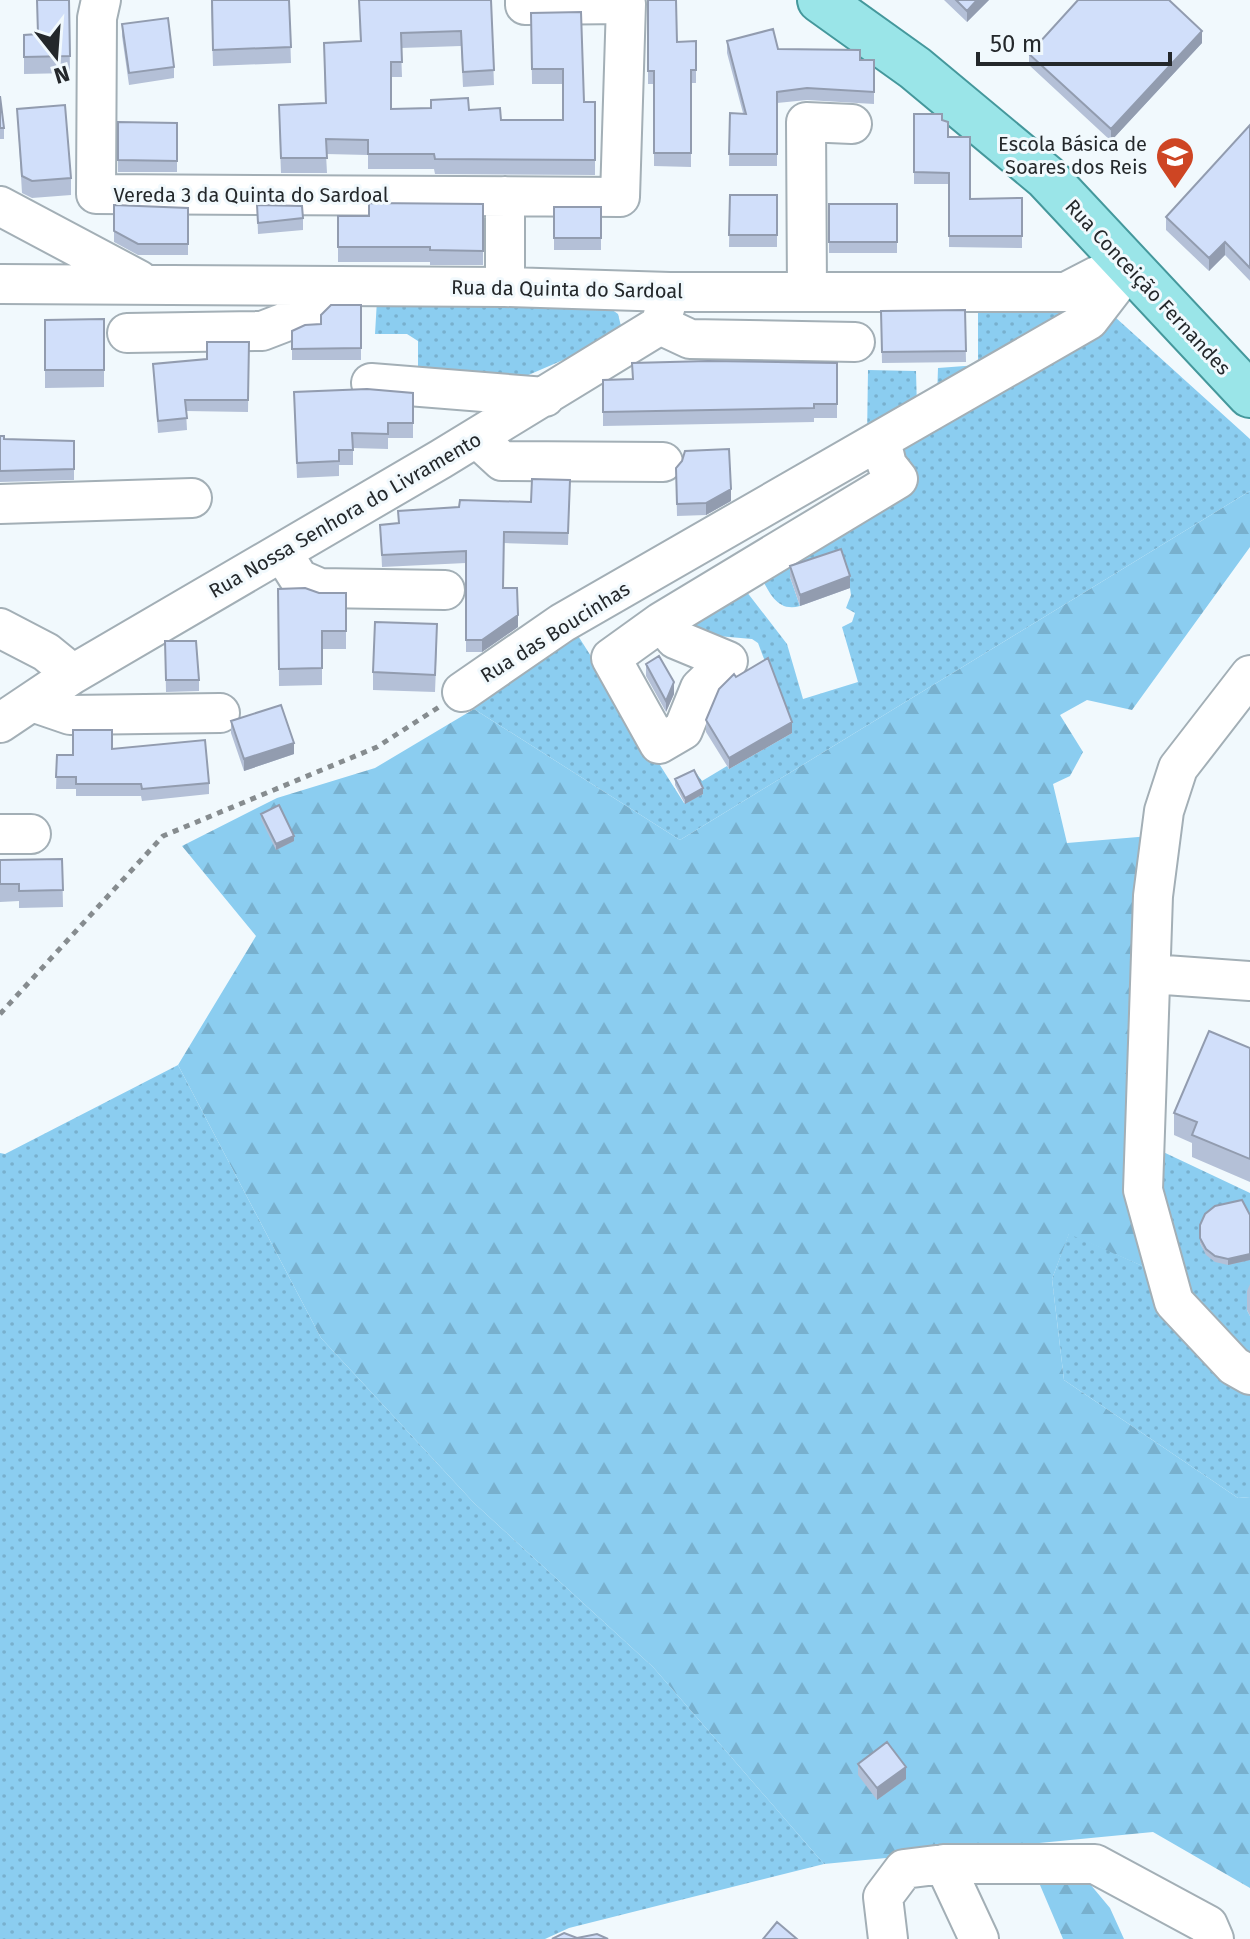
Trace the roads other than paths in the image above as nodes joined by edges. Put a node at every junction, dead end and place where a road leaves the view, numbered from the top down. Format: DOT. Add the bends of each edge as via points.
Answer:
graph roads {
  1 [pos="101,0"];
  2 [pos="525,0"];
  3 [pos="820,0"];
  4 [pos="852,124"];
  5 [pos="505,196"];
  6 [pos="0,206"];
  7 [pos="1129,268"];
  8 [pos="0,284"];
  9 [pos="146,284"];
  10 [pos="323,286"];
  11 [pos="505,287"];
  12 [pos="807,291"];
  13 [pos="665,308"];
  14 [pos="127,333"];
  15 [pos="855,342"];
  16 [pos="371,383"];
  17 [pos="1250,395"];
  18 [pos="545,397"];
  19 [pos="477,438"];
  20 [pos="881,440"];
  21 [pos="663,462"];
  22 [pos="192,498"];
  23 [pos="0,504"];
  24 [pos="282,552"];
  25 [pos="445,590"];
  26 [pos="661,622"];
  27 [pos="0,628"];
  28 [pos="73,674"];
  29 [pos="462,692"];
  30 [pos="1243,699"];
  31 [pos="32,702"];
  32 [pos="220,713"];
  33 [pos="0,723"];
  34 [pos="1151,974"];
  35 [pos="1250,981"];
  36 [pos="1250,1375"];
  37 [pos="944,1864"];
  38 [pos="888,1939"];
  39 [pos="979,1939"];
  40 [pos="1214,1939"];
  1 -- 5 [label="street, Vereda 3 da Quinta do Sardoal" via="96,194"];
  2 -- 5 [label="street" via="525,5 626,4 620,197"];
  3 -- 7 [label="main road, Rua Conceição Fernandes" via="915,68 1046,177"];
  4 -- 12 [label="street" via="806,122"];
  5 -- 11 [label="street"];
  6 -- 9 [label="street"];
  7 -- 12 [label="street, Rua da Quinta do Sardoal" via="1066,292"];
  7 -- 17 [label="main road, Rua Conceição Fernandes"];
  7 -- 20 [label="street, Rua das Boucinhas" via="1089,320"];
  8 -- 9 [label="street, Rua da Quinta do Sardoal"];
  9 -- 10 [label="street, Rua da Quinta do Sardoal"];
  10 -- 11 [label="street, Rua da Quinta do Sardoal"];
  10 -- 14 [label="street" via="311,307 262,331"];
  11 -- 13 [label="street, Rua da Quinta do Sardoal"];
  12 -- 13 [label="street, Rua da Quinta do Sardoal"];
  13 -- 15 [label="street" via="690,339"];
  13 -- 18 [label="street, Rua Nossa Senhora do Livramento"];
  16 -- 18 [label="street"];
  18 -- 19 [label="street, Rua Nossa Senhora do Livramento"];
  19 -- 21 [label="street" via="502,461"];
  19 -- 24 [label="street, Rua Nossa Senhora do Livramento"];
  20 -- 26 [label="street" via="887,465 898,479"];
  20 -- 29 [label="street, Rua das Boucinhas" via="562,623"];
  22 -- 23 [label="street"];
  24 -- 25 [label="street" via="299,579 320,588"];
  24 -- 28 [label="street, Rua Nossa Senhora do Livramento"];
  27 -- 28 [label="street" via="46,652"];
  28 -- 31 [label="street, Rua Nossa Senhora do Livramento"];
  30 -- 34 [label="street" via="1178,768 1164,811 1153,896"];
  31 -- 32 [label="street" via="70,715"];
  31 -- 33 [label="street, Rua Nossa Senhora do Livramento"];
  34 -- 35 [label="street"];
  34 -- 36 [label="street" via="1143,1190 1174,1302 1234,1366"];
  37 -- 38 [label="street" via="904,1869 883,1897"];
  37 -- 39 [label="street"];
  37 -- 40 [label="street" via="1095,1864 1208,1925"];
}
